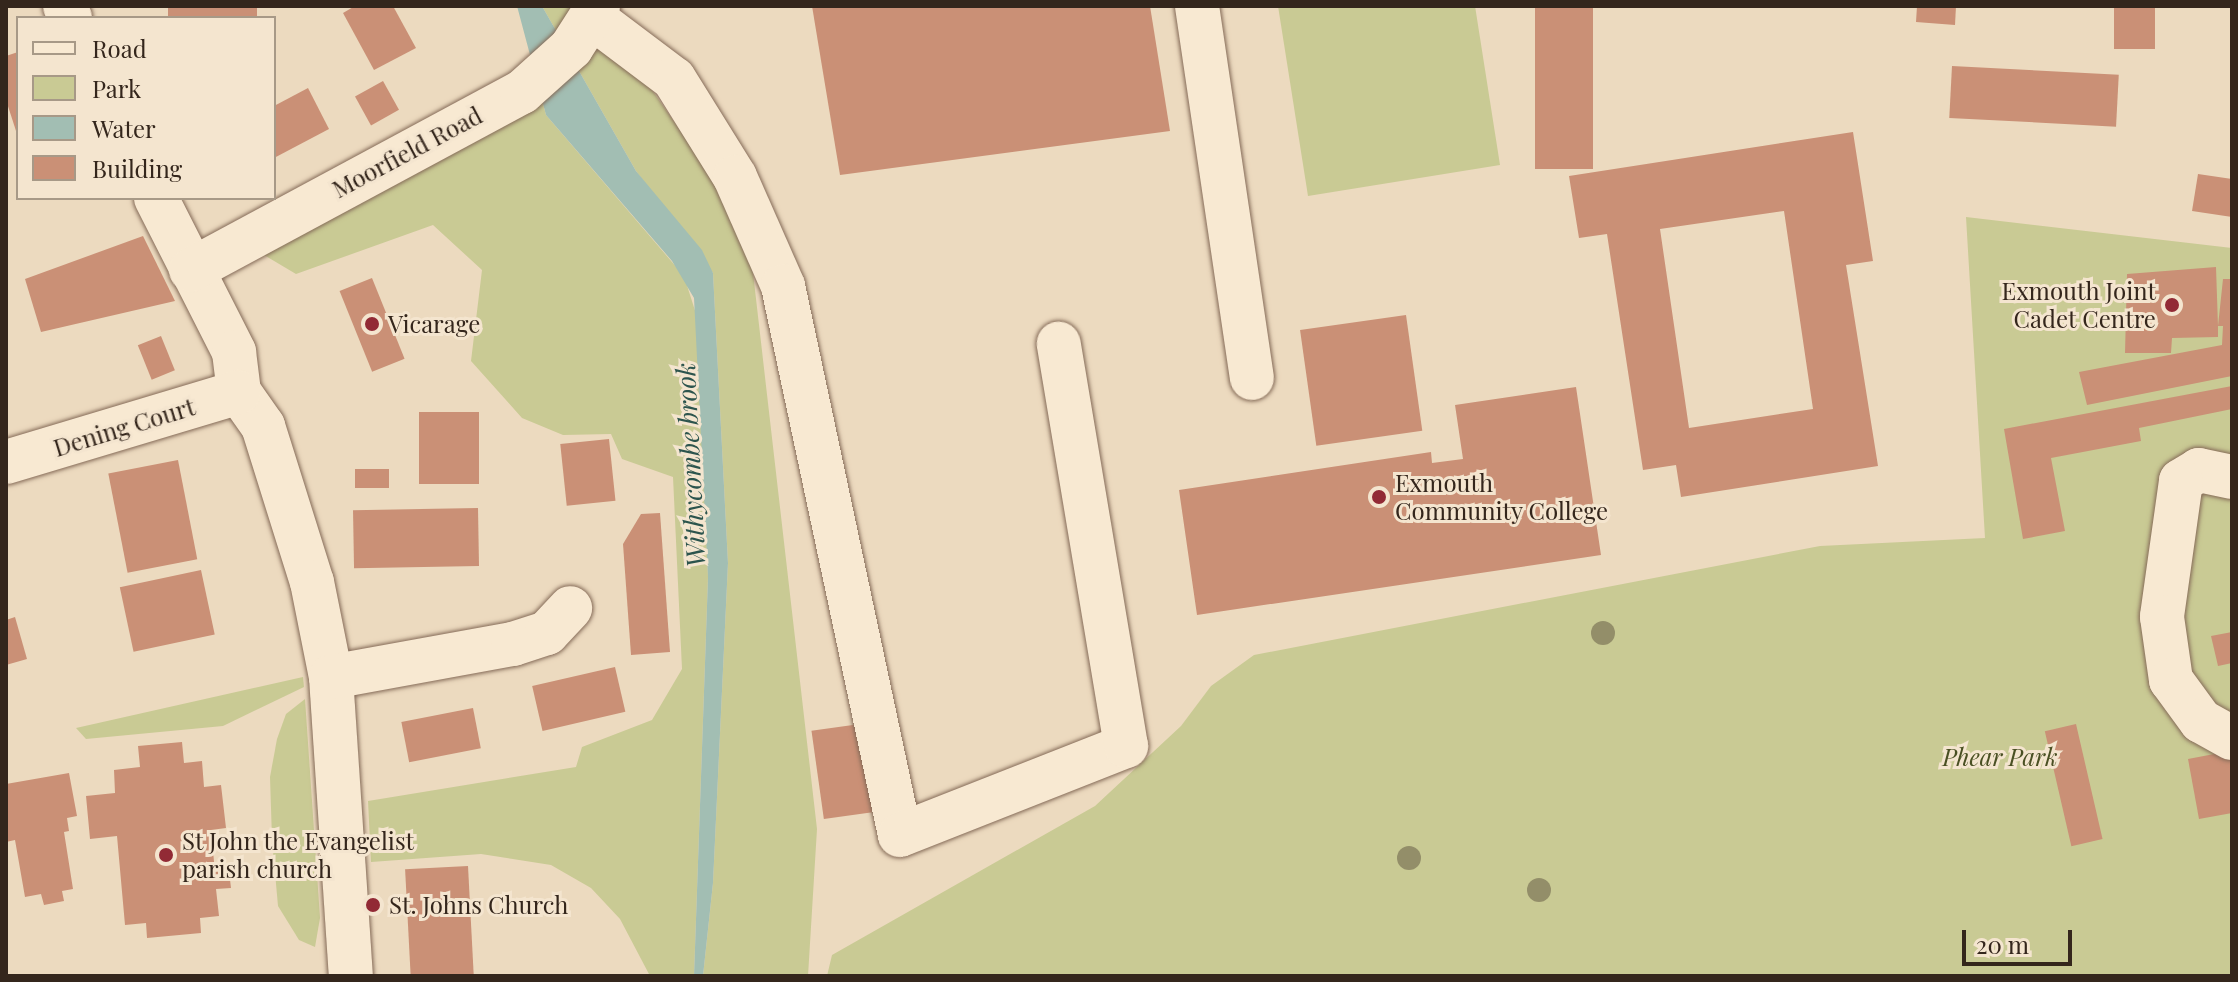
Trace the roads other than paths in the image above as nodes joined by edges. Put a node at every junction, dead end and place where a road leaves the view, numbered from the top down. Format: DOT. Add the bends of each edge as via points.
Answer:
graph roads {
  1 [pos="1197,6"];
  2 [pos="587,24"];
  3 [pos="157,200"];
  4 [pos="191,270"];
  5 [pos="1059,344"];
  6 [pos="1252,378"];
  7 [pos="239,392"];
  8 [pos="7,456"];
  9 [pos="2232,477"];
  10 [pos="570,608"];
  11 [pos="331,677"];
  12 [pos="2232,738"];
  13 [pos="351,976"];
  1 -- 6 [label="street"];
  2 -- 4 [label="street, Moorfield Road" via="522,92"];
  2 -- 5 [label="street" via="674,79 735,177 783,286 900,835 1126,746"];
  3 -- 4 [label="street"];
  4 -- 7 [label="street" via="234,352"];
  7 -- 8 [label="street, Dening Court"];
  7 -- 11 [label="street" via="263,426 296,521"];
  9 -- 12 [label="street" via="2199,470 2181,481 2162,617 2171,680 2201,721"];
  10 -- 11 [label="street" via="547,633 513,644"];
  11 -- 13 [label="street"];
}
